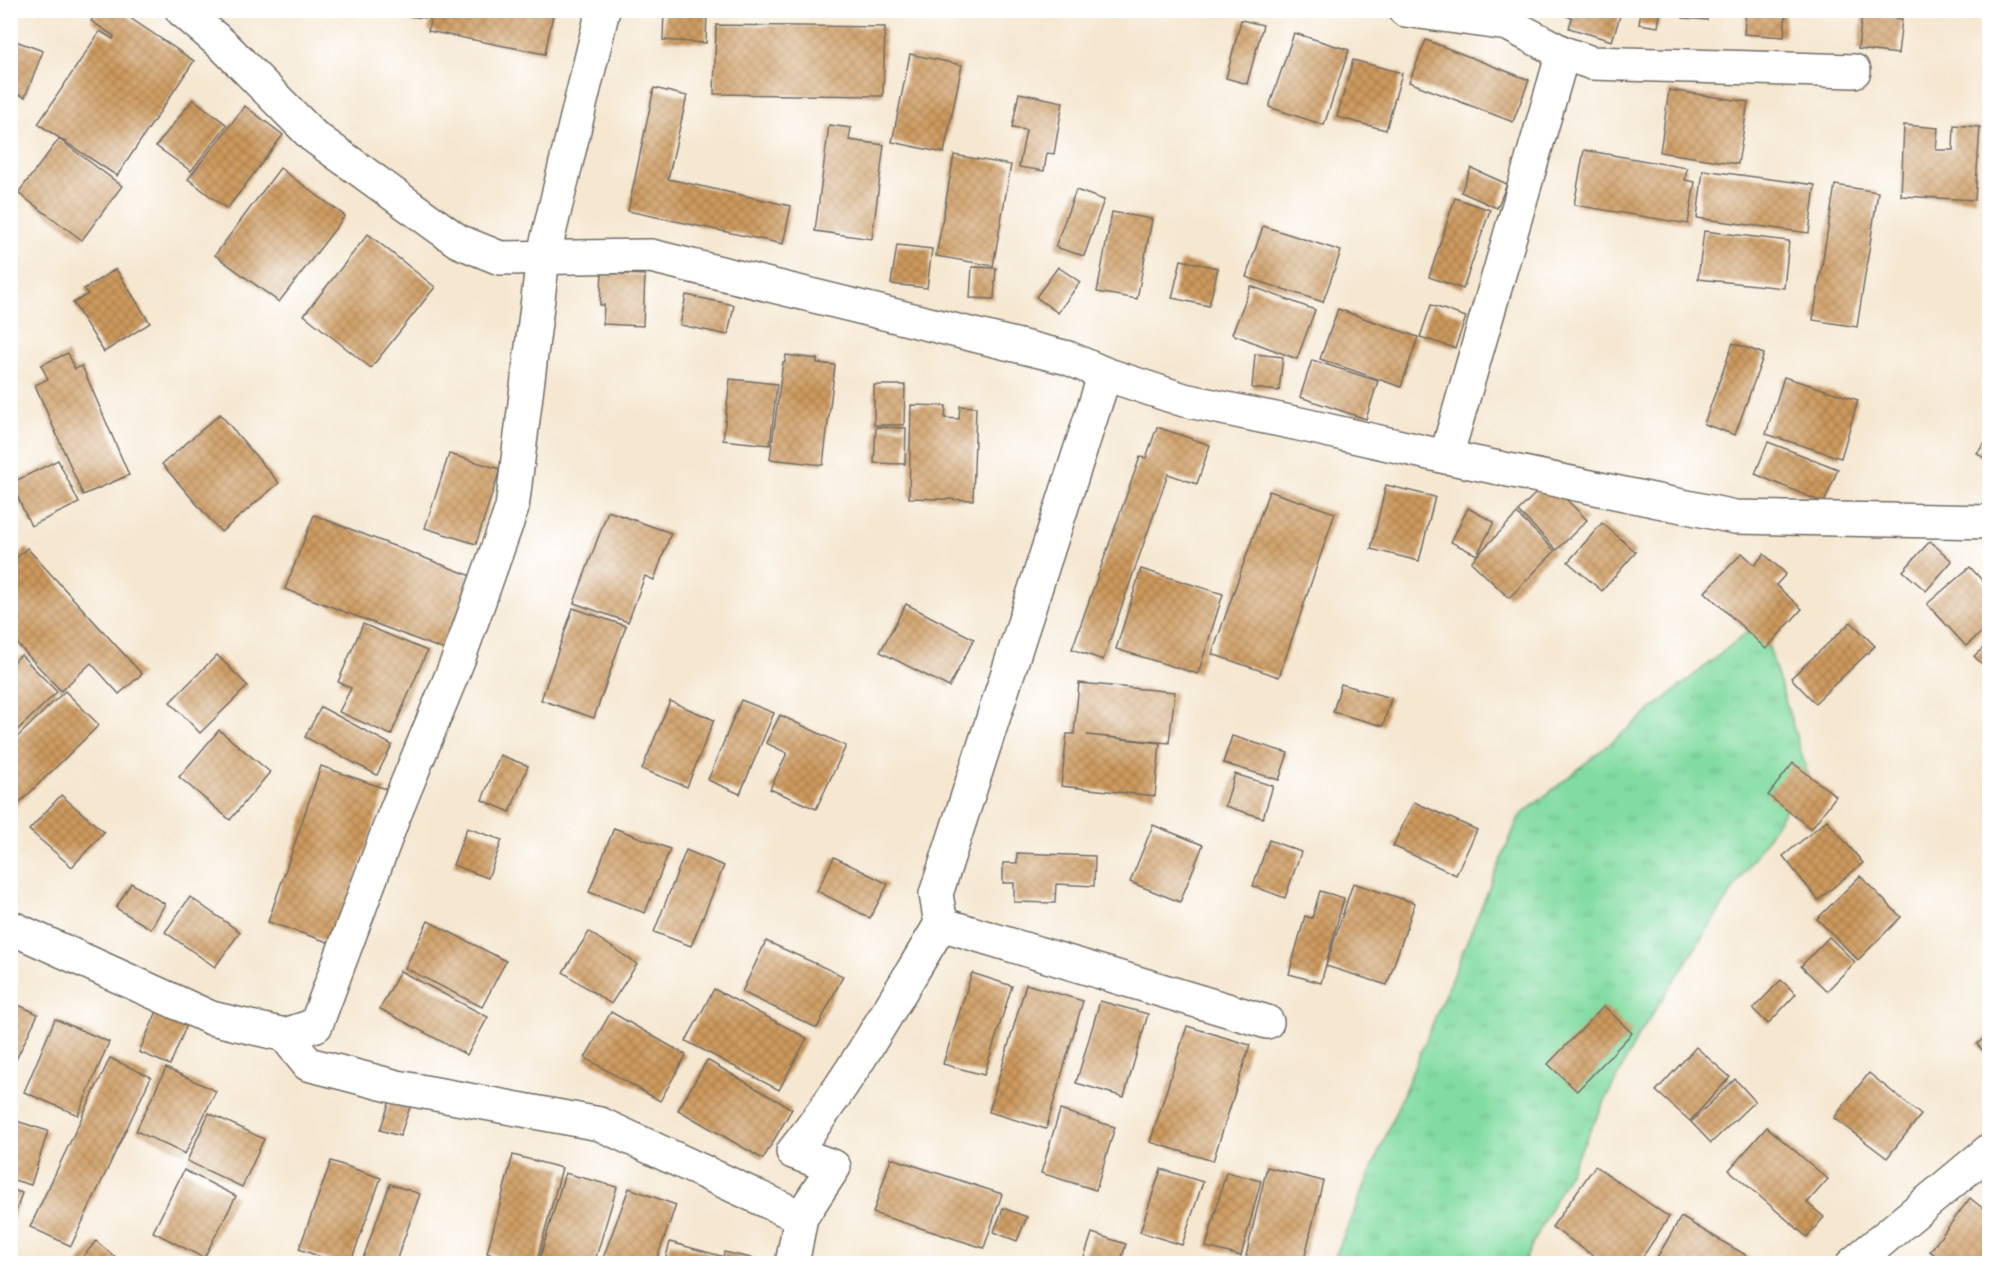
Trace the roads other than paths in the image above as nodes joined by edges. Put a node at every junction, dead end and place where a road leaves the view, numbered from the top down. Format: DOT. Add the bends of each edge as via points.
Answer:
graph roads {
  1 [pos="182,10"];
  2 [pos="603,10"];
  3 [pos="1405,10"];
  4 [pos="1563,53"];
  5 [pos="1854,71"];
  6 [pos="543,258"];
  7 [pos="1105,374"];
  8 [pos="1446,457"];
  9 [pos="1989,522"];
  10 [pos="941,924"];
  11 [pos="10,927"];
  12 [pos="1267,1022"];
  13 [pos="316,1025"];
  14 [pos="285,1035"];
  15 [pos="308,1064"];
  16 [pos="1989,1150"];
  17 [pos="801,1217"];
  18 [pos="792,1263"];
  19 [pos="1853,1263"];
  1 -- 6 [label="street" via="225,47 313,136 458,241 500,258"];
  2 -- 6 [label="street"];
  3 -- 4 [label="street" via="1508,24"];
  4 -- 5 [label="street" via="1592,63"];
  4 -- 8 [label="street"];
  6 -- 7 [label="street" via="651,256 1068,358"];
  6 -- 13 [label="street" via="512,508 458,660 393,818"];
  7 -- 8 [label="street" via="1184,400"];
  7 -- 10 [label="street" via="936,894"];
  8 -- 9 [label="street" via="1735,517"];
  10 -- 12 [label="street"];
  10 -- 17 [label="street" via="867,1045 793,1152 834,1167"];
  11 -- 14 [label="street" via="211,1018"];
  13 -- 14 [label="street"];
  13 -- 15 [label="street"];
  14 -- 15 [label="street"];
  15 -- 17 [label="street" via="397,1087 600,1124"];
  16 -- 19 [label="street"];
  17 -- 18 [label="street"];
}
